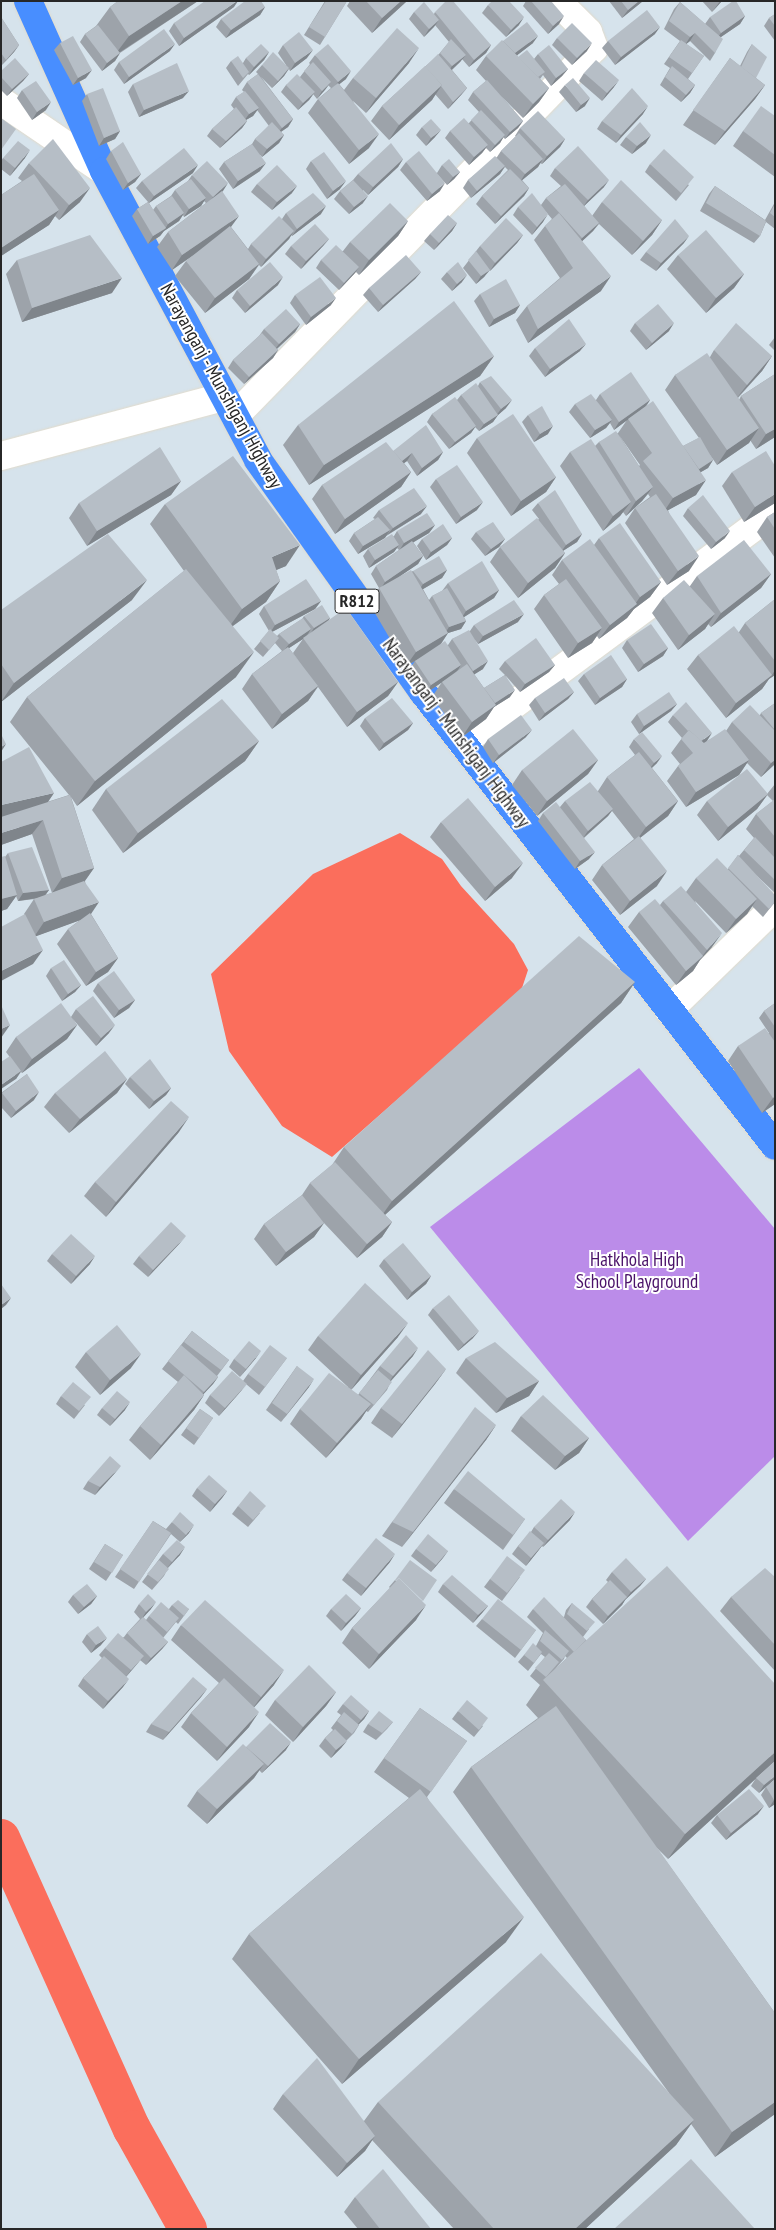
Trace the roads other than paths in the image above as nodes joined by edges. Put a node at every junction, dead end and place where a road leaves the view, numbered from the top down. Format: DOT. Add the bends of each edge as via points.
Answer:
graph roads {
  1 [pos="28,1"];
  2 [pos="557,1"];
  3 [pos="1,101"];
  4 [pos="104,171"];
  5 [pos="229,406"];
  6 [pos="1,456"];
  7 [pos="775,511"];
  8 [pos="462,743"];
  9 [pos="775,907"];
  10 [pos="669,1010"];
  11 [pos="775,1146"];
  1 -- 4 [label="main road, Narayanganj - Munshiganj Highway / R812"];
  2 -- 5 [label="street" via="588,32 594,48"];
  3 -- 4 [label="street"];
  4 -- 5 [label="main road, Narayanganj - Munshiganj Highway / R812"];
  5 -- 6 [label="street"];
  5 -- 8 [label="main road, Narayanganj - Munshiganj Highway / R812" via="258,460 320,550"];
  7 -- 8 [label="street"];
  8 -- 10 [label="main road, Narayanganj - Munshiganj Highway / R812"];
  9 -- 10 [label="street"];
  10 -- 11 [label="main road, Narayanganj - Munshiganj Highway / R812"];
}
